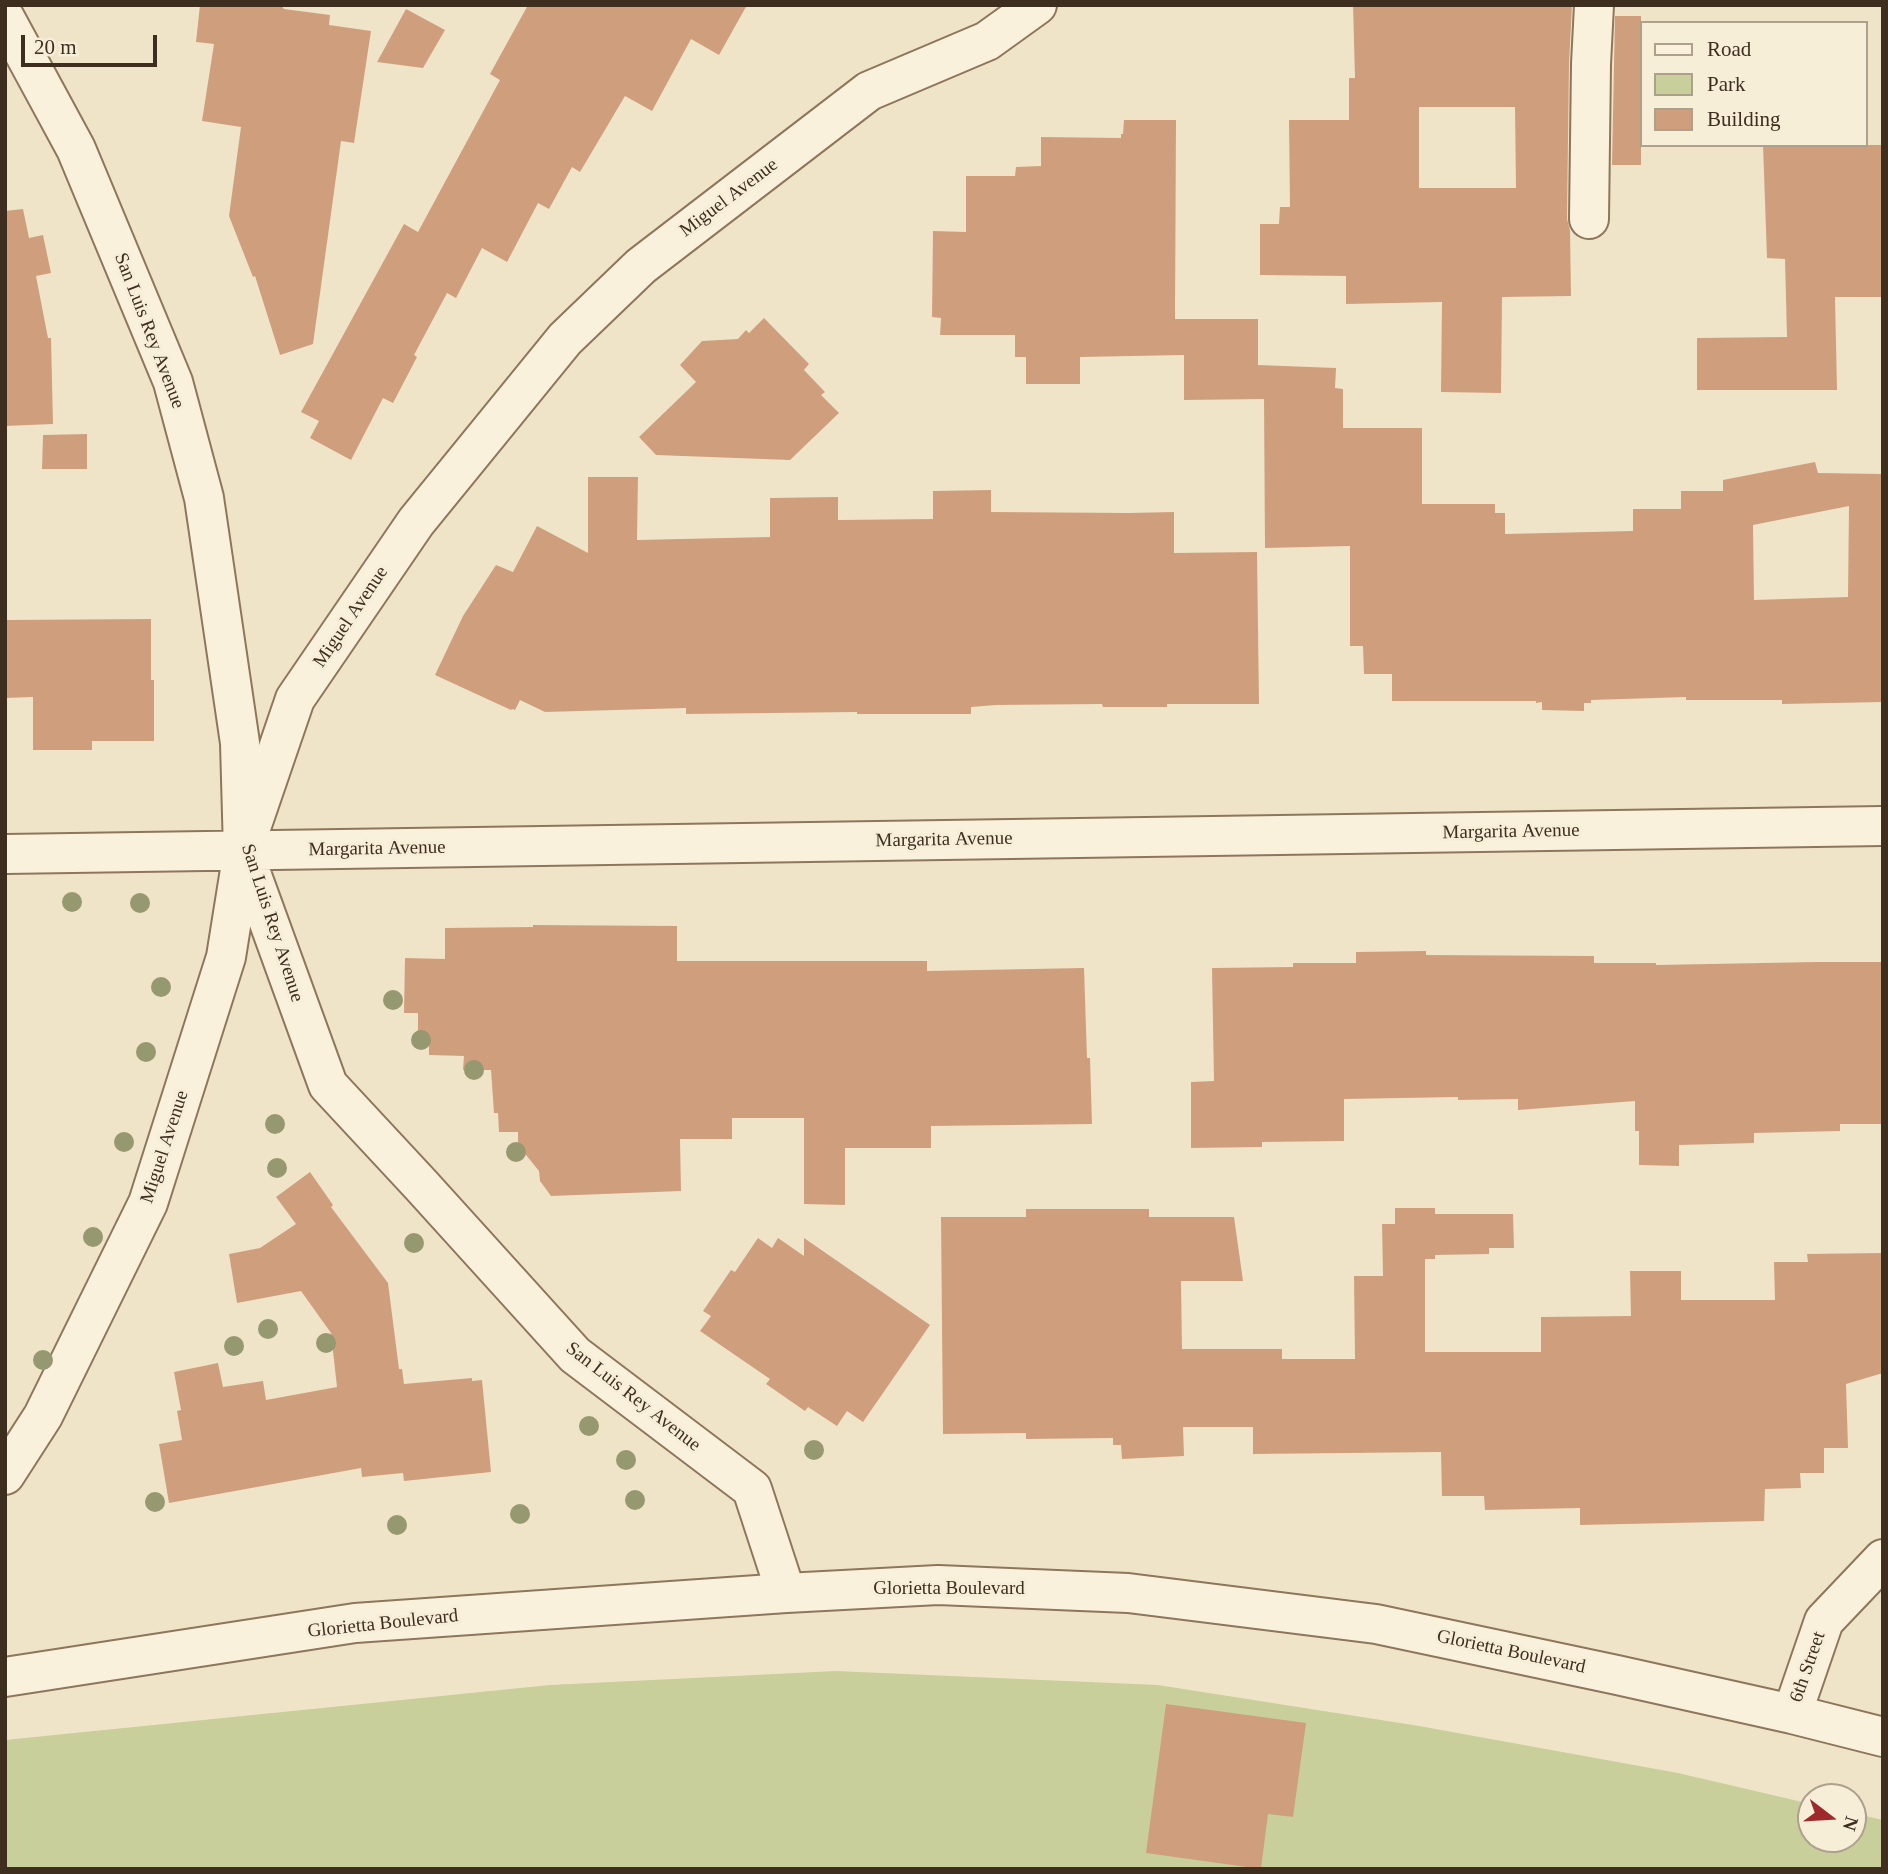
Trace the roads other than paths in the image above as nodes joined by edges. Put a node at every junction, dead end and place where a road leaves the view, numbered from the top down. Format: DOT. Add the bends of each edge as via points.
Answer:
graph roads {
  1 [pos="1037,5"];
  2 [pos="1594,5"];
  3 [pos="5,18"];
  4 [pos="1589,219"];
  5 [pos="1883,826"];
  6 [pos="243,851"];
  7 [pos="5,854"];
  8 [pos="5,1475"];
  9 [pos="1883,1559"];
  10 [pos="786,1593"];
  11 [pos="5,1677"];
  12 [pos="1792,1714"];
  13 [pos="1883,1737"];
  1 -- 6 [label="street, Miguel Avenue" via="987,41 869,91 641,266 565,339 416,522 295,699"];
  2 -- 4 [label="street"];
  3 -- 6 [label="street, San Luis Rey Avenue" via="76,149 173,382 204,498 240,743"];
  5 -- 6 [label="street, Margarita Avenue"];
  6 -- 7 [label="street, Margarita Avenue"];
  6 -- 8 [label="street, Miguel Avenue" via="226,957 148,1203 43,1416"];
  6 -- 10 [label="street, San Luis Rey Avenue" via="328,1085 575,1356 752,1489"];
  9 -- 12 [label="street, 6th Street" via="1824,1621"];
  10 -- 11 [label="street, Glorietta Boulevard" via="355,1623"];
  10 -- 12 [label="street, Glorietta Boulevard" via="938,1585 1128,1593 1376,1624"];
  12 -- 13 [label="street, Glorietta Boulevard"];
}
